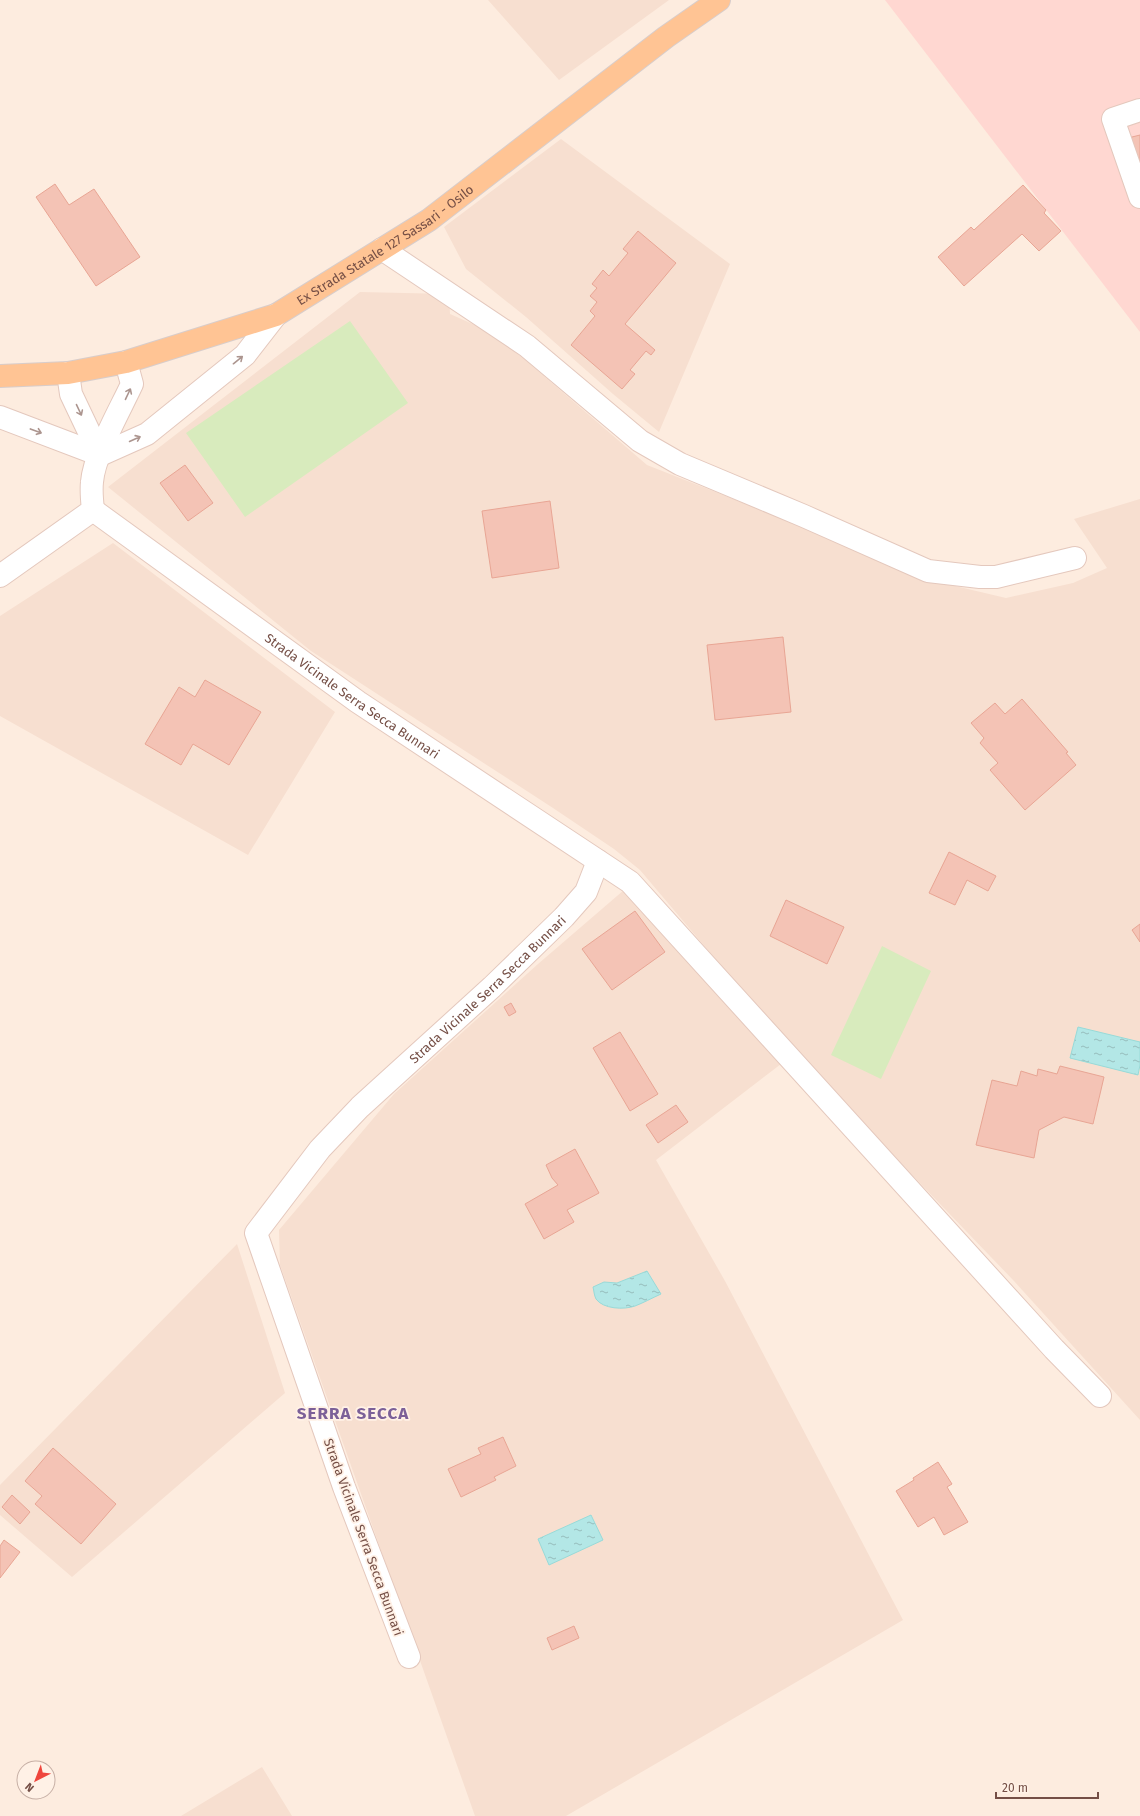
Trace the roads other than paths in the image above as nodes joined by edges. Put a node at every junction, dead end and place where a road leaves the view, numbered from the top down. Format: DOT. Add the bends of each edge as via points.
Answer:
graph roads {
  1 [pos="719,0"];
  2 [pos="1140,110"];
  3 [pos="1140,197"];
  4 [pos="382,249"];
  5 [pos="276,316"];
  6 [pos="126,362"];
  7 [pos="68,373"];
  8 [pos="0,376"];
  9 [pos="0,417"];
  10 [pos="100,455"];
  11 [pos="93,510"];
  12 [pos="1075,558"];
  13 [pos="0,576"];
  14 [pos="598,861"];
  15 [pos="1100,1396"];
  16 [pos="409,1657"];
  1 -- 4 [label="main road, Ex Strada Statale 127 Sassari - Osilo" via="666,37 429,220"];
  2 -- 3 [label="street" via="1114,119"];
  4 -- 5 [label="main road, Ex Strada Statale 127 Sassari - Osilo"];
  4 -- 12 [label="street" via="527,346 640,441 680,464 928,571 996,577"];
  5 -- 6 [label="main road, Ex Strada Statale 127 Sassari - Osilo"];
  10 -- 5 [label="street, one-way" via="147,434 245,355"];
  6 -- 7 [label="main road, Ex Strada Statale 127 Sassari - Osilo"];
  10 -- 6 [label="street, one-way" via="132,384"];
  7 -- 8 [label="main road, Ex Strada Statale 127 Sassari - Osilo"];
  7 -- 10 [label="street, one-way" via="71,394"];
  9 -- 10 [label="street, one-way"];
  10 -- 11 [label="street" via="92,481"];
  11 -- 13 [label="street"];
  11 -- 14 [label="street, Strada Vicinale Serra Secca Bunnari" via="358,702"];
  14 -- 15 [label="street" via="630,882 1054,1349"];
  14 -- 16 [label="street, Strada Vicinale Serra Secca Bunnari" via="586,892 564,917 492,987 360,1107 320,1150 256,1233 344,1487"];
}
